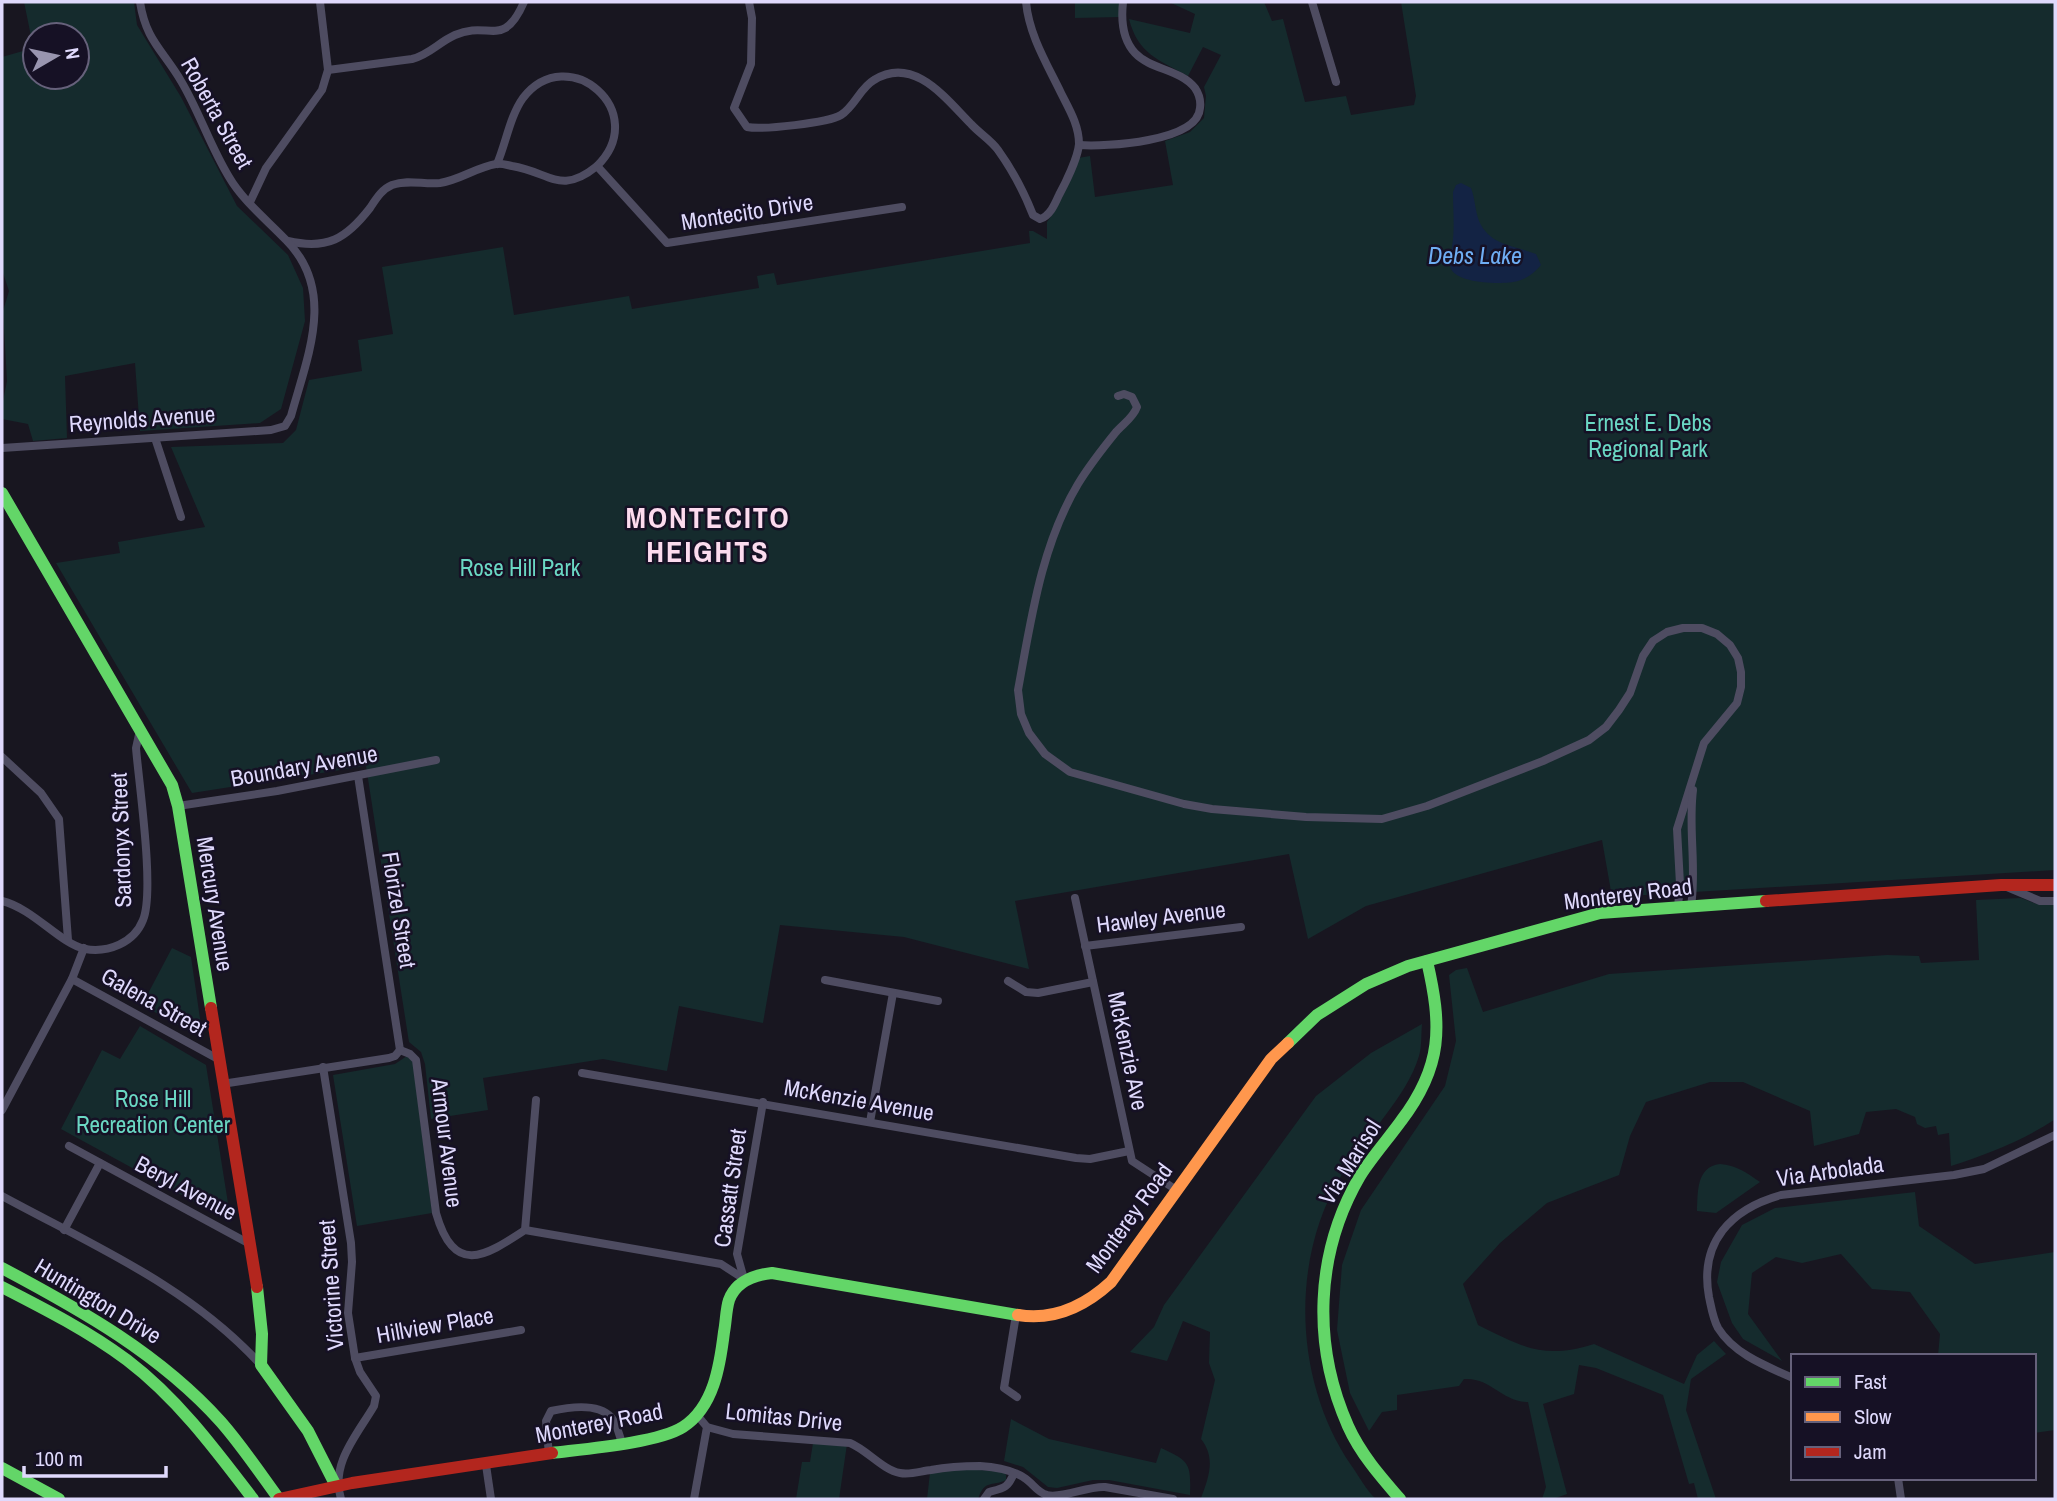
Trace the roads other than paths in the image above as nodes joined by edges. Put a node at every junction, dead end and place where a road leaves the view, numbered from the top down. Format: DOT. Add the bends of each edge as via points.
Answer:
graph roads {
  1 [pos="140,2"];
  2 [pos="320,2"];
  3 [pos="524,2"];
  4 [pos="749,2"];
  5 [pos="1026,2"];
  6 [pos="1124,2"];
  7 [pos="1312,2"];
  8 [pos="328,70"];
  9 [pos="1336,82"];
  10 [pos="1079,145"];
  11 [pos="497,164"];
  12 [pos="597,166"];
  13 [pos="250,202"];
  14 [pos="902,206"];
  15 [pos="288,241"];
  16 [pos="1118,396"];
  17 [pos="285,426"];
  18 [pos="155,438"];
  19 [pos="2,448"];
  20 [pos="2,493"];
  21 [pos="181,517"];
  22 [pos="140,730"];
  23 [pos="1704,743"];
  24 [pos="2,757"];
  25 [pos="436,761"];
  26 [pos="358,776"];
  27 [pos="178,806"];
  28 [pos="1691,828"];
  29 [pos="1677,829"];
  30 [pos="2001,885"];
  31 [pos="2055,885"];
  32 [pos="1075,898"];
  33 [pos="2,901"];
  34 [pos="2055,901"];
  35 [pos="1684,906"];
  36 [pos="1241,927"];
  37 [pos="68,940"];
  38 [pos="1085,946"];
  39 [pos="84,948"];
  40 [pos="1427,961"];
  41 [pos="72,979"];
  42 [pos="825,980"];
  43 [pos="1008,981"];
  44 [pos="1093,982"];
  45 [pos="893,993"];
  46 [pos="938,1001"];
  47 [pos="400,1050"];
  48 [pos="218,1059"];
  49 [pos="323,1068"];
  50 [pos="582,1073"];
  51 [pos="222,1084"];
  52 [pos="536,1100"];
  53 [pos="763,1102"];
  54 [pos="2,1110"];
  55 [pos="870,1122"];
  56 [pos="2055,1135"];
  57 [pos="69,1146"];
  58 [pos="1129,1151"];
  59 [pos="100,1163"];
  60 [pos="1175,1189"];
  61 [pos="2,1196"];
  62 [pos="64,1230"];
  63 [pos="525,1230"];
  64 [pos="248,1243"];
  65 [pos="2,1268"];
  66 [pos="744,1279"];
  67 [pos="2,1287"];
  68 [pos="1016,1315"];
  69 [pos="521,1330"];
  70 [pos="355,1358"];
  71 [pos="261,1365"];
  72 [pos="1791,1377"];
  73 [pos="1017,1397"];
  74 [pos="697,1415"];
  75 [pos="707,1427"];
  76 [pos="622,1443"];
  77 [pos="549,1455"];
  78 [pos="486,1465"];
  79 [pos="2,1468"];
  80 [pos="1014,1473"];
  81 [pos="1898,1480"];
  82 [pos="336,1486"];
  83 [pos="59,1499"];
  84 [pos="253,1499"];
  85 [pos="279,1499"];
  86 [pos="341,1499"];
  87 [pos="491,1499"];
  88 [pos="694,1499"];
  89 [pos="984,1499"];
  90 [pos="1174,1499"];
  91 [pos="1400,1499"];
  92 [pos="1901,1499"];
  1 -- 13 [label="street, Roberta Street" via="153,43 183,84 229,177"];
  2 -- 8 [label="street"];
  3 -- 8 [label="street" via="512,24 500,31 454,35 421,57"];
  4 -- 10 [label="street" via="751,64 734,108 747,127 774,128 840,116 874,80 890,74 918,76 996,146 1033,215 1040,219 1058,198"];
  5 -- 10 [label="street" via="1030,26 1072,114"];
  6 -- 10 [label="street" via="1121,17 1134,52 1197,90 1200,113 1186,129 1145,140"];
  7 -- 9 [label="street"];
  8 -- 13 [label="street" via="317,99 266,167"];
  11 -- 12 [label="street" via="569,181 581,179"];
  11 -- 12 [label="street" via="522,100 542,83 559,77 583,79 610,104 614,143"];
  11 -- 15 [label="street" via="439,183 391,186 341,238 312,246"];
  12 -- 14 [label="street, Montecito Drive" via="667,243"];
  13 -- 15 [label="street, Roberta Street"];
  15 -- 17 [label="street, Roberta Street" via="310,274 315,321"];
  16 -- 23 [label="street" via="1132,397 1137,407 1077,485 1062,517 1038,589 1018,690 1029,733 1045,754 1070,772 1212,809 1355,820 1403,815 1589,740 1605,727 1630,693 1653,641 1683,628 1717,634 1730,645 1741,672 1737,703"];
  17 -- 18 [label="street, Reynolds Avenue"];
  18 -- 19 [label="street, Reynolds Avenue"];
  18 -- 21 [label="street"];
  20 -- 22 [label="street, Mercury Avenue"];
  22 -- 27 [label="street, Mercury Avenue" via="172,785"];
  22 -- 39 [label="street, Sardonyx Street" via="136,748 147,894 143,922 128,940 107,950"];
  23 -- 28 [label="street"];
  23 -- 29 [label="street"];
  24 -- 37 [label="street" via="41,793 59,819"];
  25 -- 26 [label="street, Boundary Avenue"];
  26 -- 27 [label="street, Boundary Avenue"];
  26 -- 47 [label="street, Florizel Street"];
  27 -- 48 [label="street, Mercury Avenue"];
  28 -- 29 [label="street"];
  28 -- 35 [label="street" via="1695,883"];
  29 -- 35 [label="street"];
  30 -- 31 [label="street, Monterey Road"];
  30 -- 34 [label="street, Monterey Road" via="2040,901"];
  30 -- 35 [label="street, Monterey Road"];
  32 -- 38 [label="street, McKenzie Ave"];
  33 -- 37 [label="street, Galena Street" via="23,908"];
  35 -- 40 [label="street, Monterey Road" via="1600,913"];
  36 -- 38 [label="street, Hawley Avenue"];
  37 -- 39 [label="street, Galena Street"];
  38 -- 44 [label="street, McKenzie Ave"];
  39 -- 41 [label="street"];
  40 -- 60 [label="street, Monterey Road" via="1366,984 1317,1015 1271,1059"];
  40 -- 91 [label="street, Via Marisol" via="1439,1025 1433,1065 1418,1097 1346,1201 1331,1240 1321,1308 1323,1344 1340,1411 1371,1467"];
  41 -- 48 [label="street, Galena Street"];
  41 -- 54 [label="street"];
  42 -- 45 [label="street"];
  43 -- 44 [label="street" via="1026,992 1038,993"];
  44 -- 58 [label="street, McKenzie Ave"];
  45 -- 46 [label="street"];
  45 -- 55 [label="street"];
  47 -- 49 [label="street" via="389,1058"];
  47 -- 63 [label="street, Armour Avenue" via="416,1060 436,1213 447,1243 461,1254 478,1256"];
  48 -- 51 [label="street, Mercury Avenue"];
  49 -- 51 [label="street"];
  49 -- 70 [label="street, Victorine Street" via="351,1243 348,1313"];
  50 -- 53 [label="street, McKenzie Avenue"];
  51 -- 64 [label="street, Mercury Avenue"];
  52 -- 63 [label="street"];
  53 -- 55 [label="street, McKenzie Avenue"];
  53 -- 66 [label="street, Cassatt Street" via="737,1254"];
  55 -- 58 [label="street, McKenzie Avenue" via="1076,1158"];
  56 -- 72 [label="street, Via Arbolada" via="1983,1169 1782,1195 1737,1215 1718,1235 1705,1278 1717,1327 1753,1359"];
  57 -- 59 [label="street, Beryl Avenue"];
  58 -- 60 [label="street" via="1132,1161"];
  59 -- 62 [label="street"];
  59 -- 64 [label="street, Beryl Avenue"];
  60 -- 68 [label="street, Monterey Road" via="1111,1282 1085,1306 1051,1315"];
  61 -- 62 [label="street"];
  62 -- 71 [label="street" via="165,1283 240,1342"];
  63 -- 66 [label="street" via="721,1264"];
  64 -- 71 [label="street, Mercury Avenue" via="262,1335"];
  65 -- 85 [label="street, Huntington Drive" via="117,1331 184,1383 221,1422"];
  66 -- 68 [label="street, Monterey Road" via="772,1273"];
  66 -- 74 [label="street, Monterey Road" via="729,1300 714,1384"];
  67 -- 84 [label="street, Huntington Drive" via="107,1346 147,1377 202,1432"];
  68 -- 73 [label="street" via="1004,1388"];
  69 -- 70 [label="street, Hillview Place"];
  70 -- 82 [label="street, Victorine Street" via="359,1373 376,1396 340,1463"];
  71 -- 82 [label="street" via="310,1433"];
  74 -- 75 [label="street"];
  74 -- 76 [label="street, Monterey Road" via="665,1435"];
  75 -- 80 [label="street, Lomitas Drive" via="733,1434 850,1443 898,1473 982,1466"];
  75 -- 88 [label="street"];
  76 -- 77 [label="street, Monterey Road"];
  76 -- 77 [label="street" via="613,1418 600,1408 561,1409 551,1411 546,1422"];
  77 -- 78 [label="street, Monterey Road"];
  78 -- 82 [label="street, Monterey Road"];
  78 -- 87 [label="street"];
  79 -- 83 [label="street"];
  80 -- 89 [label="street" via="1009,1485 989,1492"];
  80 -- 90 [label="street, Lomitas Drive" via="1046,1495 1095,1487"];
  81 -- 92 [label="street"];
  82 -- 85 [label="street, Monterey Road"];
  82 -- 86 [label="street"];
}
